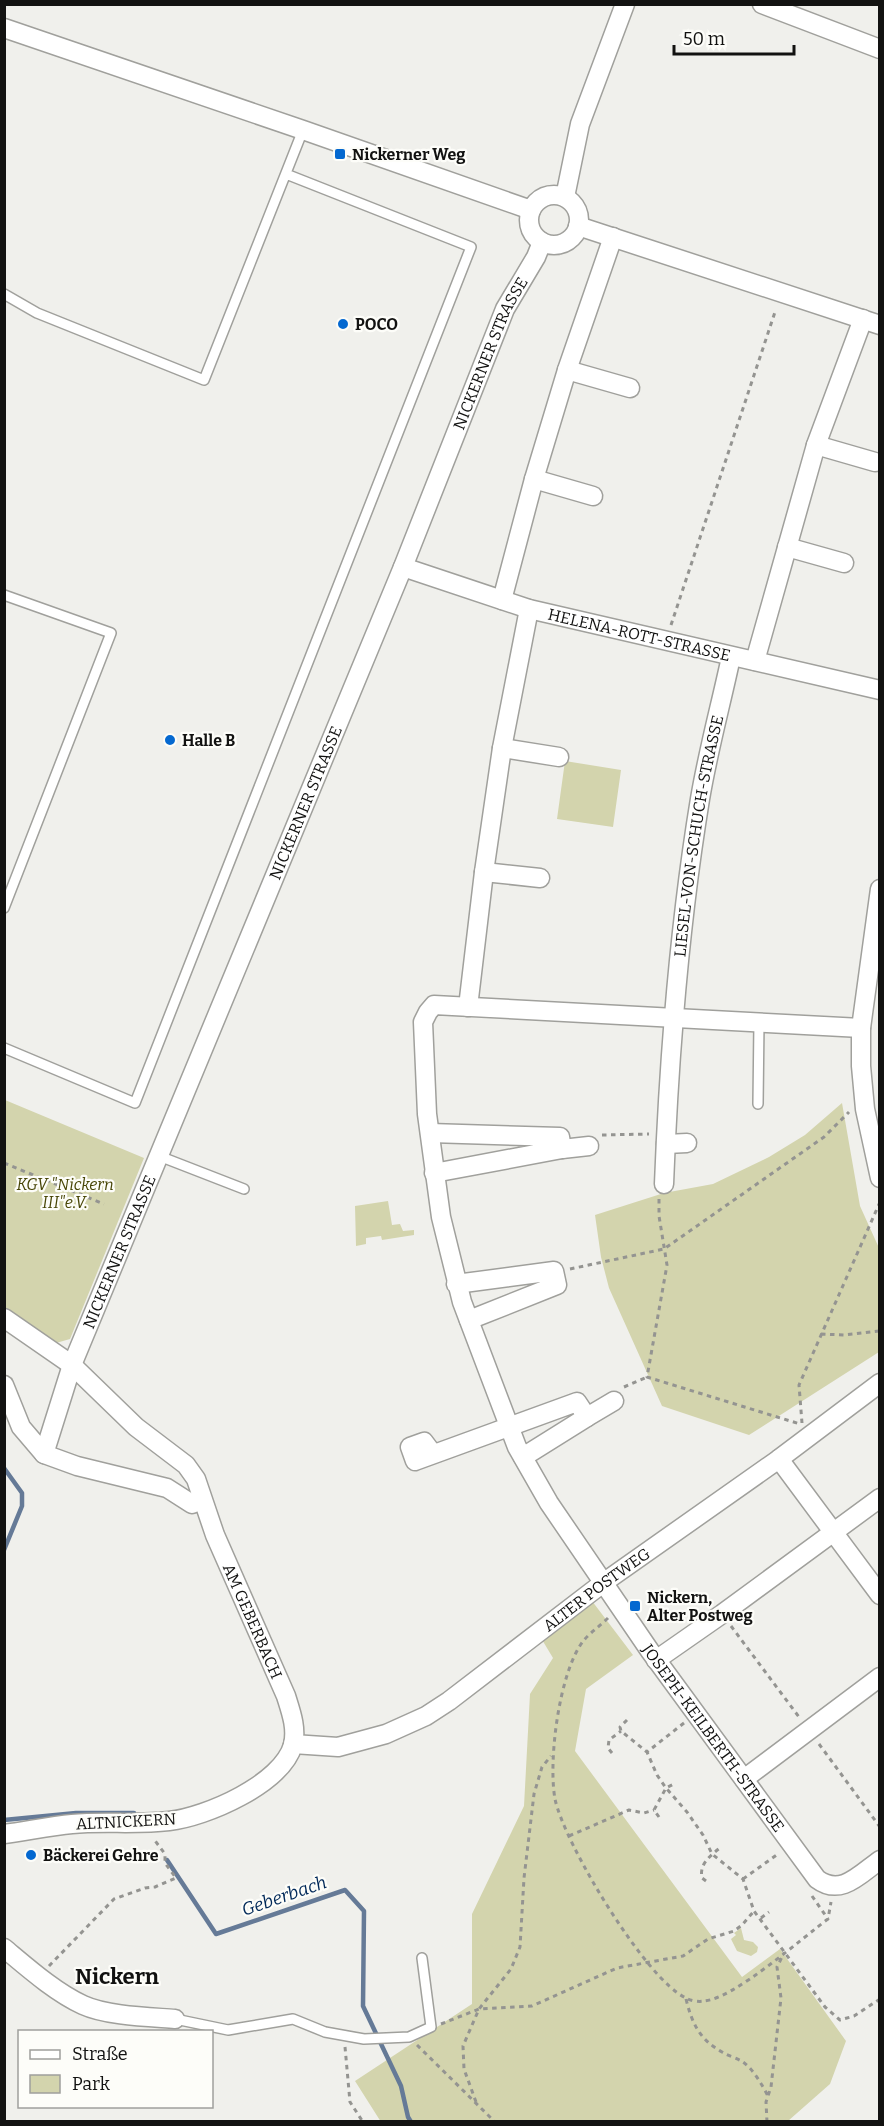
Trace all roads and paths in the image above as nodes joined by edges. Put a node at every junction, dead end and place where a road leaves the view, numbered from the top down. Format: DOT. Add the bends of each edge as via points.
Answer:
graph roads {
  1 [pos="626,4"];
  2 [pos="762,4"];
  3 [pos="4,28"];
  4 [pos="879,50"];
  5 [pos="303,130"];
  6 [pos="286,174"];
  7 [pos="565,197"];
  8 [pos="531,210"];
  9 [pos="578,226"];
  10 [pos="613,237"];
  11 [pos="542,242"];
  12 [pos="781,293"];
  13 [pos="4,294"];
  14 [pos="871,322"];
  15 [pos="567,370"];
  16 [pos="630,388"];
  17 [pos="816,445"];
  18 [pos="875,462"];
  19 [pos="534,479"];
  20 [pos="593,496"];
  21 [pos="787,546"];
  22 [pos="844,563"];
  23 [pos="403,567"];
  24 [pos="4,595"];
  25 [pos="502,600"];
  26 [pos="530,609"];
  27 [pos="666,641"];
  28 [pos="731,657"];
  29 [pos="755,661"];
  30 [pos="879,690"];
  31 [pos="502,748"];
  32 [pos="559,757"];
  33 [pos="484,872"];
  34 [pos="540,878"];
  35 [pos="879,889"];
  36 [pos="4,908"];
  37 [pos="468,1007"];
  38 [pos="673,1017"];
  39 [pos="759,1022"];
  40 [pos="861,1028"];
  41 [pos="4,1048"];
  42 [pos="758,1104"];
  43 [pos="847,1112"];
  44 [pos="430,1132"];
  45 [pos="666,1139"];
  46 [pos="594,1140"];
  47 [pos="687,1143"];
  48 [pos="562,1149"];
  49 [pos="159,1156"];
  50 [pos="4,1163"];
  51 [pos="434,1173"];
  52 [pos="879,1178"];
  53 [pos="664,1184"];
  54 [pos="244,1189"];
  55 [pos="879,1202"];
  56 [pos="104,1204"];
  57 [pos="664,1249"];
  58 [pos="580,1268"];
  59 [pos="456,1284"];
  60 [pos="4,1318"];
  61 [pos="469,1320"];
  62 [pos="879,1331"];
  63 [pos="821,1334"];
  64 [pos="72,1365"];
  65 [pos="879,1383"];
  66 [pos="4,1385"];
  67 [pos="614,1401"];
  68 [pos="587,1417"];
  69 [pos="509,1426"];
  70 [pos="805,1431"];
  71 [pos="44,1454"];
  72 [pos="433,1454"];
  73 [pos="523,1457"];
  74 [pos="779,1459"];
  75 [pos="879,1498"];
  76 [pos="202,1500"];
  77 [pos="833,1533"];
  78 [pos="603,1582"];
  79 [pos="879,1595"];
  80 [pos="620,1607"];
  81 [pos="656,1660"];
  82 [pos="879,1677"];
  83 [pos="696,1714"];
  84 [pos="627,1720"];
  85 [pos="621,1731"];
  86 [pos="293,1744"];
  87 [pos="647,1752"];
  88 [pos="612,1753"];
  89 [pos="553,1755"];
  90 [pos="744,1779"];
  91 [pos="674,1784"];
  92 [pos="666,1788"];
  93 [pos="654,1810"];
  94 [pos="659,1817"];
  95 [pos="141,1823"];
  96 [pos="4,1834"];
  97 [pos="569,1836"];
  98 [pos="792,1844"];
  99 [pos="720,1847"];
  100 [pos="712,1854"];
  101 [pos="879,1860"];
  102 [pos="742,1879"];
  103 [pos="706,1881"];
  104 [pos="834,1887"];
  105 [pos="754,1911"];
  106 [pos="769,1912"];
  107 [pos="760,1918"];
  108 [pos="4,1947"];
  109 [pos="785,1951"];
  110 [pos="422,1958"];
  111 [pos="647,1963"];
  112 [pos="39,1977"];
  113 [pos="686,1999"];
  114 [pos="879,1999"];
  115 [pos="479,2009"];
  116 [pos="175,2019"];
  117 [pos="431,2027"];
  118 [pos="342,2035"];
  119 [pos="409,2037"];
  120 [pos="768,2096"];
  121 [pos="476,2102"];
  122 [pos="363,2121"];
  123 [pos="495,2121"];
  124 [pos="767,2121"];
  1 -- 7 [label="street" via="580,124"];
  2 -- 4 [label="street"];
  3 -- 5 [label="street"];
  5 -- 6 [label="lane"];
  5 -- 8 [label="street"];
  6 -- 13 [label="lane" via="204,380 37,313"];
  6 -- 41 [label="lane" via="471,247 135,1103"];
  7 -- 8 [label="street" via="546,196"];
  7 -- 9 [label="street" via="578,214"];
  8 -- 11 [label="street" via="529,221 534,235"];
  9 -- 10 [label="street"];
  9 -- 11 [label="street" via="568,241 554,245"];
  10 -- 12 [label="street"];
  10 -- 15 [label="street"];
  11 -- 23 [label="street, NICKERNER STRASSE" via="505,309"];
  12 -- 14 [label="street"];
  12 -- 27 [label="path"];
  14 -- 17 [label="street"];
  15 -- 16 [label="street"];
  15 -- 19 [label="street"];
  17 -- 18 [label="street"];
  17 -- 21 [label="street"];
  19 -- 20 [label="street"];
  19 -- 25 [label="street"];
  21 -- 22 [label="street"];
  21 -- 29 [label="street"];
  23 -- 25 [label="street, HELENA-ROTT-STRASSE"];
  23 -- 49 [label="street, NICKERNER STRASSE"];
  24 -- 36 [label="lane" via="111,633"];
  25 -- 26 [label="street, HELENA-ROTT-STRASSE"];
  26 -- 27 [label="street, HELENA-ROTT-STRASSE"];
  26 -- 31 [label="street"];
  27 -- 28 [label="street, HELENA-ROTT-STRASSE"];
  28 -- 29 [label="street, HELENA-ROTT-STRASSE"];
  28 -- 38 [label="street, LIESEL-VON-SCHUCH-STRASSE" via="700,797"];
  29 -- 30 [label="street, HELENA-ROTT-STRASSE"];
  31 -- 32 [label="street"];
  31 -- 33 [label="street"];
  33 -- 34 [label="street"];
  33 -- 37 [label="street"];
  35 -- 40 [label="street"];
  37 -- 38 [label="street"];
  37 -- 44 [label="street, JOSEPH-KEILBERTH-STRASSE" via="434,1005 423,1022"];
  38 -- 39 [label="street"];
  38 -- 45 [label="street, LIESEL-VON-SCHUCH-STRASSE"];
  39 -- 40 [label="street"];
  39 -- 42 [label="lane"];
  40 -- 52 [label="street" via="865,1109"];
  43 -- 57 [label="path" via="824,1137"];
  44 -- 48 [label="street" via="560,1137"];
  44 -- 51 [label="street, JOSEPH-KEILBERTH-STRASSE"];
  45 -- 46 [label="path"];
  45 -- 47 [label="street"];
  45 -- 53 [label="street, LIESEL-VON-SCHUCH-STRASSE"];
  46 -- 48 [label="street"];
  48 -- 51 [label="street"];
  49 -- 54 [label="lane"];
  49 -- 64 [label="street, NICKERNER STRASSE"];
  50 -- 56 [label="path"];
  51 -- 59 [label="street, JOSEPH-KEILBERTH-STRASSE"];
  53 -- 57 [label="path" via="659,1186 658,1216"];
  55 -- 63 [label="path"];
  57 -- 58 [label="path"];
  57 -- 70 [label="path" via="666,1265 647,1377"];
  59 -- 61 [label="street, JOSEPH-KEILBERTH-STRASSE"];
  59 -- 61 [label="street" via="554,1271 557,1285"];
  60 -- 64 [label="street, AM GEBERBACH"];
  61 -- 69 [label="street, JOSEPH-KEILBERTH-STRASSE"];
  62 -- 63 [label="path"];
  63 -- 70 [label="path" via="800,1386"];
  64 -- 71 [label="street"];
  64 -- 76 [label="street, AM GEBERBACH" via="136,1427 186,1465 196,1479"];
  65 -- 70 [label="street, ALTER POSTWEG"];
  66 -- 71 [label="street" via="21,1427"];
  67 -- 68 [label="street"];
  68 -- 69 [label="street" via="577,1402"];
  68 -- 73 [label="street"];
  69 -- 72 [label="street"];
  69 -- 73 [label="street, JOSEPH-KEILBERTH-STRASSE"];
  70 -- 74 [label="street, ALTER POSTWEG"];
  71 -- 76 [label="street" via="167,1488 192,1504"];
  73 -- 78 [label="street, JOSEPH-KEILBERTH-STRASSE"];
  74 -- 77 [label="street"];
  74 -- 78 [label="street, ALTER POSTWEG"];
  75 -- 77 [label="street"];
  76 -- 86 [label="street, AM GEBERBACH" via="286,1696 294,1722"];
  77 -- 79 [label="street"];
  77 -- 81 [label="street"];
  78 -- 80 [label="street, JOSEPH-KEILBERTH-STRASSE"];
  78 -- 86 [label="street, ALTER POSTWEG" via="426,1716 386,1734 338,1747"];
  80 -- 81 [label="street, JOSEPH-KEILBERTH-STRASSE"];
  80 -- 89 [label="path" via="578,1650 559,1707"];
  81 -- 83 [label="street, JOSEPH-KEILBERTH-STRASSE"];
  82 -- 90 [label="street"];
  83 -- 87 [label="path"];
  83 -- 90 [label="street, JOSEPH-KEILBERTH-STRASSE"];
  84 -- 85 [label="path"];
  85 -- 87 [label="path"];
  85 -- 88 [label="path" via="609,1740"];
  86 -- 95 [label="street, ALTNICKERN" via="286,1760 270,1778 251,1791 196,1815"];
  87 -- 92 [label="path"];
  89 -- 97 [label="path" via="555,1797"];
  89 -- 115 [label="path" via="542,1767 534,1794 520,1947 511,1969"];
  90 -- 98 [label="street, JOSEPH-KEILBERTH-STRASSE"];
  91 -- 92 [label="path"];
  92 -- 93 [label="path"];
  92 -- 100 [label="path" via="687,1812"];
  93 -- 94 [label="path"];
  93 -- 97 [label="path" via="629,1810"];
  95 -- 96 [label="street, ALTNICKERN" via="73,1824"];
  95 -- 112 [label="path" via="165,1854 165,1863 176,1878 114,1899"];
  97 -- 111 [label="path"];
  98 -- 102 [label="path"];
  98 -- 104 [label="street, JOSEPH-KEILBERTH-STRASSE" via="817,1879"];
  99 -- 100 [label="path"];
  100 -- 102 [label="path"];
  100 -- 103 [label="path" via="701,1870"];
  101 -- 104 [label="street" via="850,1881"];
  102 -- 105 [label="path"];
  104 -- 109 [label="path" via="828,1919"];
  105 -- 107 [label="path"];
  105 -- 111 [label="path" via="742,1925 708,1939 683,1956"];
  106 -- 107 [label="path"];
  107 -- 109 [label="path"];
  108 -- 112 [label="street"];
  109 -- 113 [label="path" via="756,1975 714,1999"];
  109 -- 114 [label="path" via="825,2007 840,2020 854,2016"];
  109 -- 120 [label="path" via="777,1967 781,1998"];
  110 -- 117 [label="lane"];
  111 -- 113 [label="path"];
  111 -- 115 [label="path" via="617,1968 532,2006"];
  112 -- 116 [label="street" via="84,2006"];
  113 -- 120 [label="path" via="706,2042 744,2062"];
  115 -- 117 [label="path"];
  115 -- 121 [label="path" via="463,2046 464,2069"];
  116 -- 118 [label="lane" via="228,2030 293,2019"];
  117 -- 119 [label="lane"];
  118 -- 119 [label="lane" via="364,2039"];
  118 -- 122 [label="path" via="350,2102"];
  119 -- 121 [label="path"];
  120 -- 124 [label="path"];
  121 -- 123 [label="path"];
}
